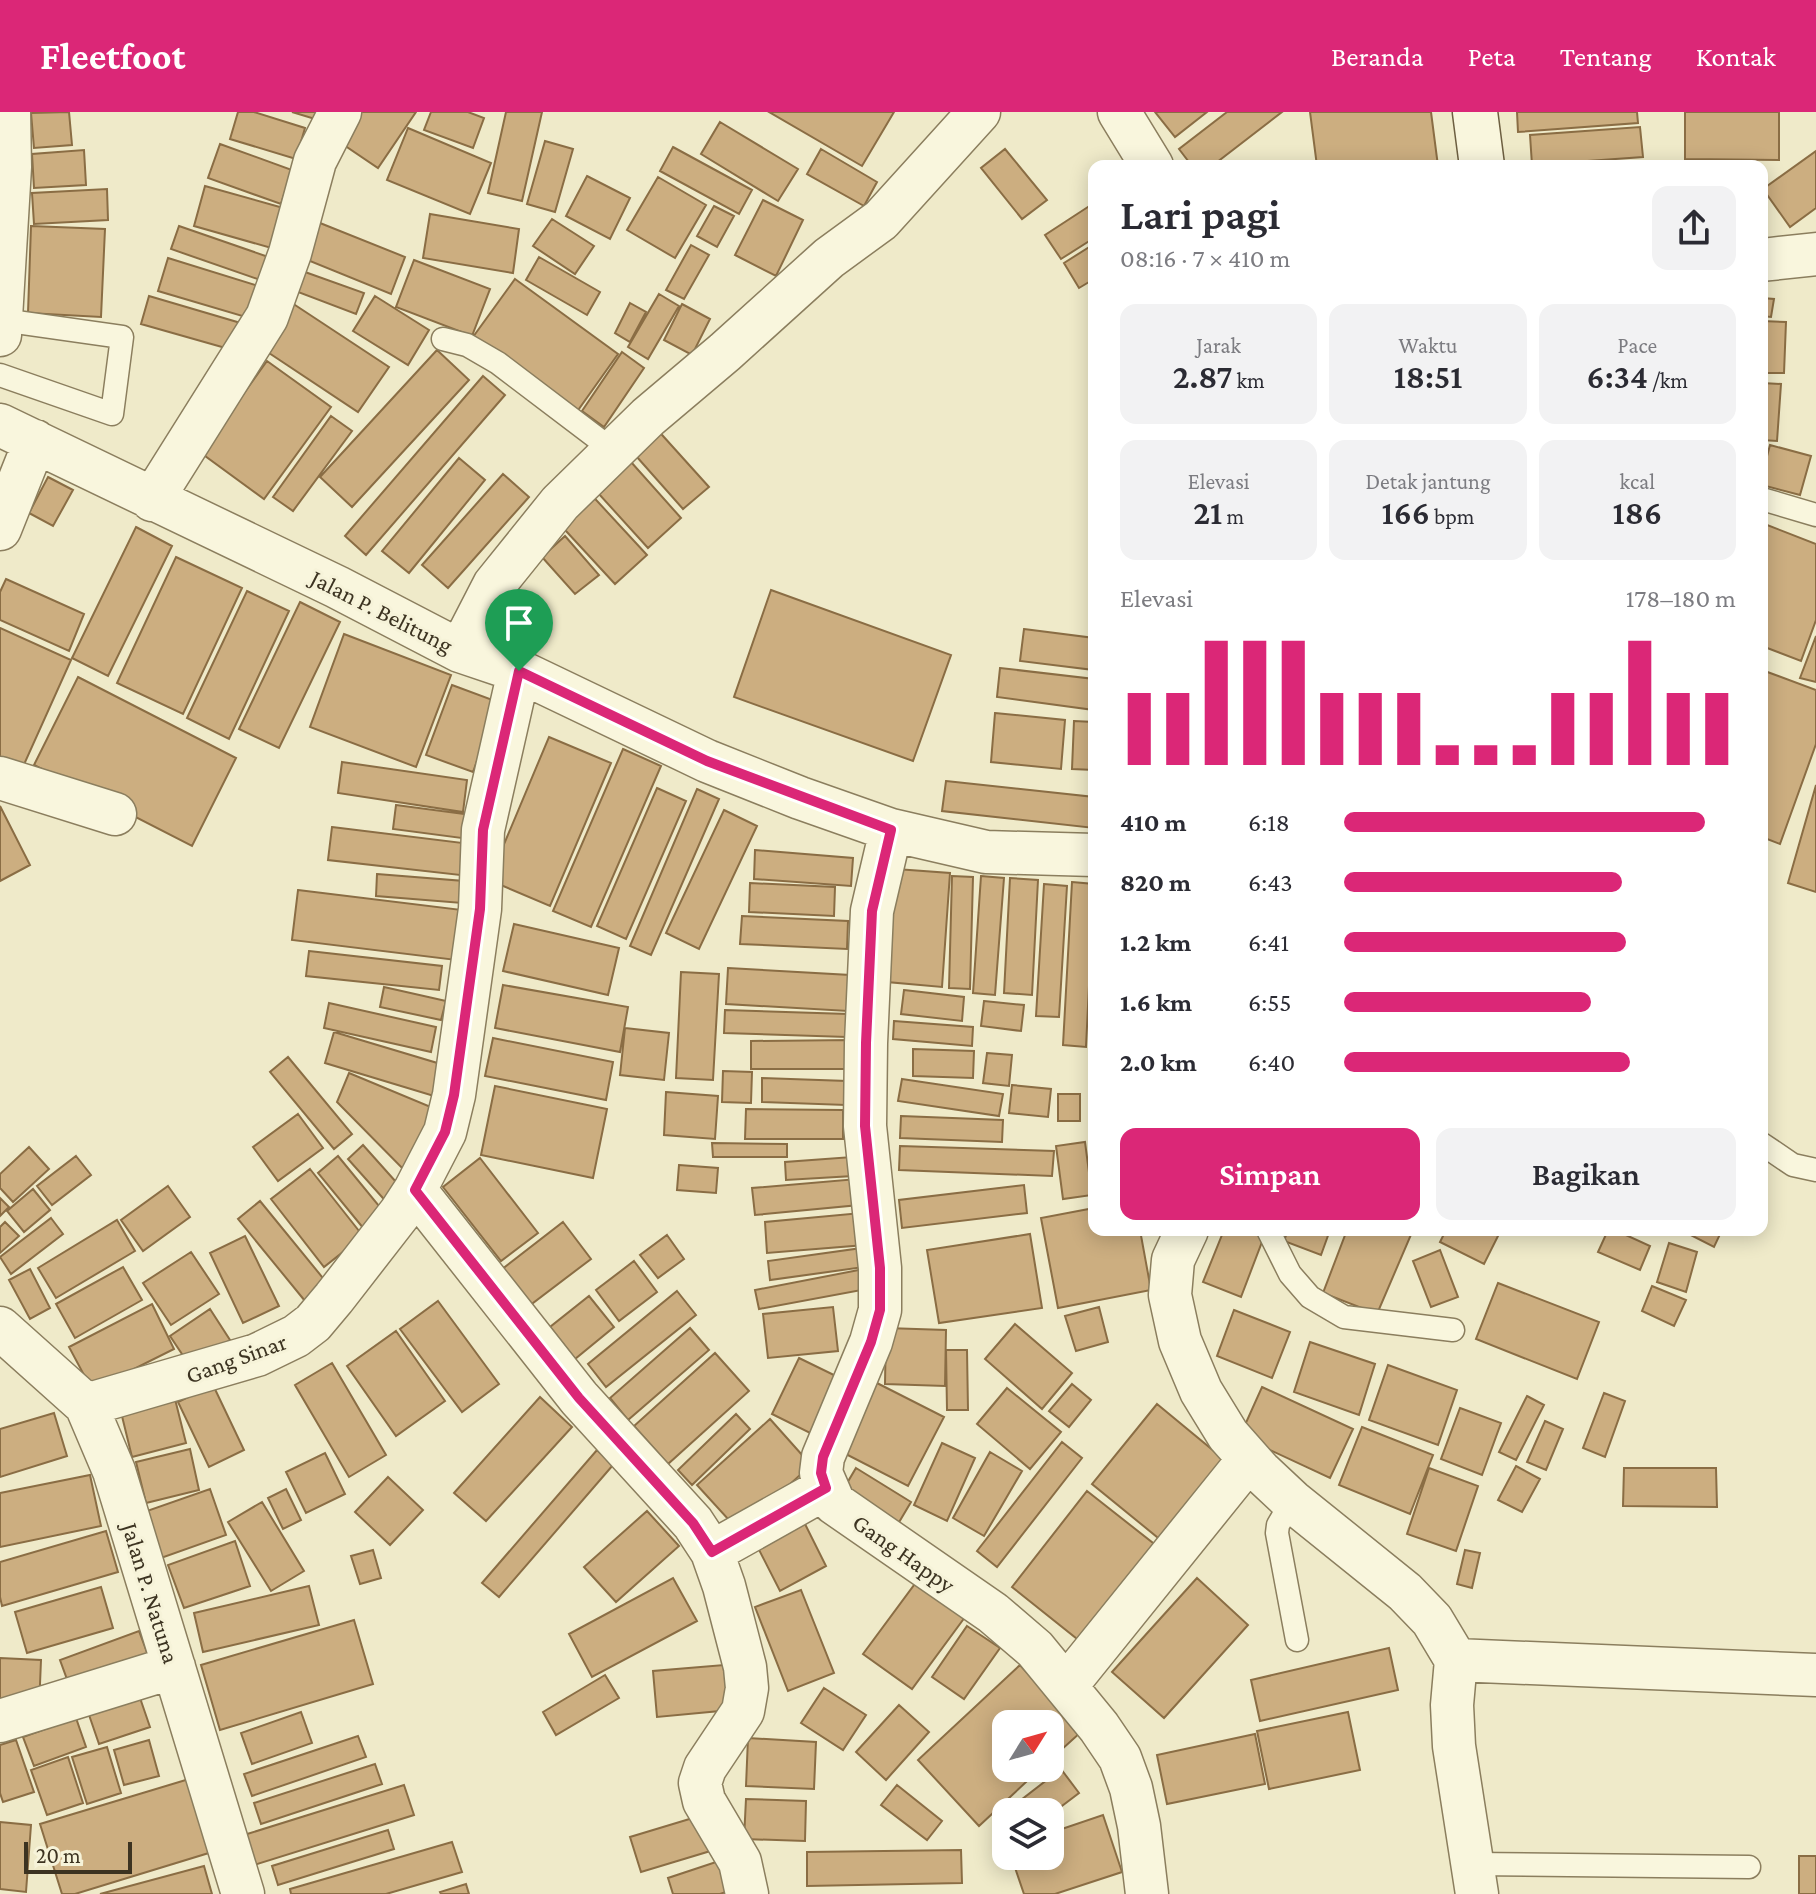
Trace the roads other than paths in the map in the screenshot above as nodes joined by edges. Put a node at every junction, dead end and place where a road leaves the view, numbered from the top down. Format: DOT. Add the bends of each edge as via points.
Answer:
graph roads {
  1 [pos="9,112"];
  2 [pos="340,112"];
  3 [pos="979,112"];
  4 [pos="1119,112"];
  5 [pos="1475,112"];
  6 [pos="1148,160"];
  7 [pos="1481,160"];
  8 [pos="1816,254"];
  9 [pos="1768,259"];
  10 [pos="1,327"];
  11 [pos="443,339"];
  12 [pos="0,375"];
  13 [pos="18,433"];
  14 [pos="614,451"];
  15 [pos="152,500"];
  16 [pos="1768,501"];
  17 [pos="1816,515"];
  18 [pos="0,529"];
  19 [pos="469,634"];
  20 [pos="519,671"];
  21 [pos="0,778"];
  22 [pos="115,814"];
  23 [pos="891,830"];
  24 [pos="1088,855"];
  25 [pos="1768,1148"];
  26 [pos="1816,1170"];
  27 [pos="415,1190"];
  28 [pos="1184,1236"];
  29 [pos="1271,1236"];
  30 [pos="0,1328"];
  31 [pos="1453,1330"];
  32 [pos="86,1405"];
  33 [pos="1249,1459"];
  34 [pos="826,1488"];
  35 [pos="1292,1501"];
  36 [pos="712,1552"];
  37 [pos="1297,1640"];
  38 [pos="1456,1660"];
  39 [pos="174,1667"];
  40 [pos="1816,1675"];
  41 [pos="1066,1686"];
  42 [pos="0,1721"];
  43 [pos="1749,1867"];
  44 [pos="1474,1879"];
  45 [pos="243,1894"];
  46 [pos="747,1894"];
  47 [pos="1147,1894"];
  1 -- 10 [label="street"];
  2 -- 15 [label="street" via="315,161 267,317"];
  3 -- 14 [label="street" via="881,220 829,258"];
  4 -- 6 [label="street"];
  5 -- 7 [label="street"];
  8 -- 9 [label="street"];
  10 -- 12 [label="lane" via="122,337 112,414"];
  11 -- 14 [label="lane" via="467,345 498,363"];
  13 -- 15 [label="street, Jalan P. Belitung"];
  13 -- 18 [label="street"];
  14 -- 19 [label="street" via="527,541 494,585"];
  15 -- 19 [label="street, Jalan P. Belitung" via="337,587"];
  16 -- 17 [label="lane"];
  19 -- 20 [label="street, Jalan P. Belitung"];
  20 -- 23 [label="street, Jalan P. Belitung" via="707,761"];
  20 -- 27 [label="street, Gang Sinar" via="483,830 480,909 454,1095 445,1132"];
  21 -- 22 [label="street"];
  23 -- 24 [label="street, Jalan P. Belitung" via="986,852"];
  23 -- 34 [label="street" via="872,911 866,1043 865,1126 880,1310 823,1457"];
  25 -- 26 [label="lane" via="1793,1165"];
  27 -- 32 [label="street, Gang Sinar" via="334,1298 296,1336 257,1355"];
  27 -- 36 [label="street" via="579,1398 693,1523"];
  28 -- 33 [label="street" via="1173,1260 1170,1295 1180,1341 1201,1391"];
  29 -- 31 [label="lane" via="1290,1274 1310,1297 1344,1317"];
  30 -- 32 [label="street, Jalan P. Natuna"];
  32 -- 39 [label="street, Jalan P. Natuna" via="114,1471"];
  33 -- 35 [label="street"];
  33 -- 41 [label="street"];
  34 -- 36 [label="street"];
  34 -- 41 [label="street, Gang Happy" via="834,1503 993,1613 1035,1649"];
  35 -- 37 [label="lane" via="1277,1533"];
  35 -- 38 [label="street" via="1405,1592 1432,1620"];
  36 -- 46 [label="street" via="747,1688 743,1711 700,1783 704,1801 740,1862"];
  38 -- 40 [label="street"];
  38 -- 44 [label="street" via="1454,1746"];
  39 -- 42 [label="street"];
  39 -- 45 [label="street, Jalan P. Natuna"];
  41 -- 47 [label="street, Gang Happy" via="1120,1758 1139,1826"];
  43 -- 44 [label="lane"];
}
